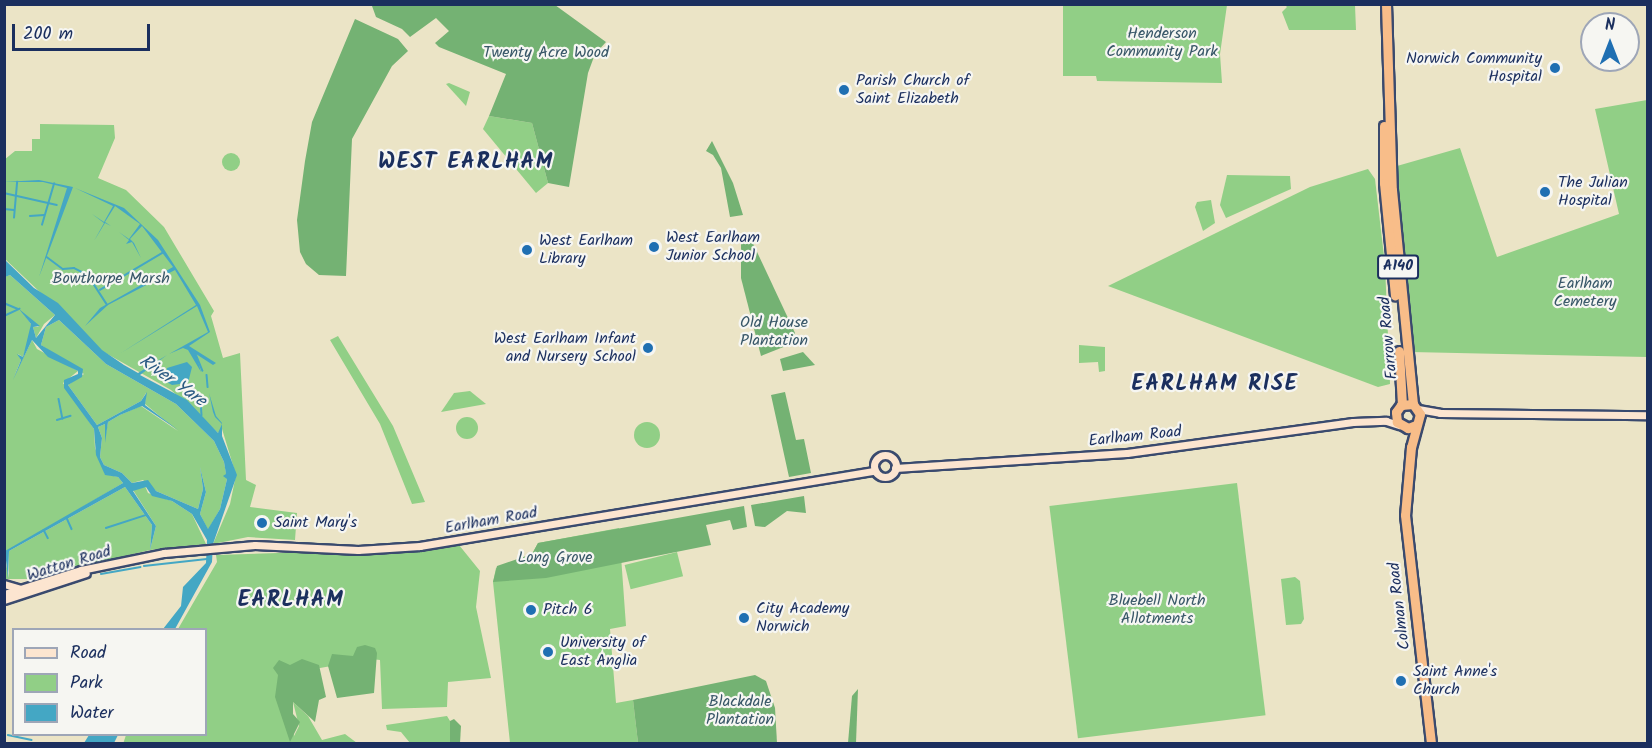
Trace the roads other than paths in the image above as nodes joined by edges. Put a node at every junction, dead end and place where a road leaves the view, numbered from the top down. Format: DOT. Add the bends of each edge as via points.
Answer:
graph roads {
  1 [pos="1386,4"];
  2 [pos="1387,162"];
  3 [pos="1416,407"];
  4 [pos="1399,409"];
  5 [pos="1440,414"];
  6 [pos="1647,415"];
  7 [pos="1377,420"];
  8 [pos="1418,423"];
  9 [pos="1402,427"];
  10 [pos="874,462"];
  11 [pos="1408,465"];
  12 [pos="895,468"];
  13 [pos="858,471"];
  14 [pos="874,471"];
  15 [pos="125,561"];
  16 [pos="4,584"];
  17 [pos="20,589"];
  18 [pos="4,594"];
  19 [pos="4,600"];
  20 [pos="1431,744"];
  1 -- 2 [label="highway, A140"];
  2 -- 3 [label="highway, Farrow Road / A140"];
  2 -- 4 [label="highway, Farrow Road / A140"];
  3 -- 4 [label="highway"];
  3 -- 5 [label="main road"];
  3 -- 8 [label="highway, Colman Road / A140"];
  4 -- 7 [label="main road, Earlham Road"];
  4 -- 9 [label="highway, Colman Road / A140"];
  5 -- 6 [label="main road"];
  5 -- 8 [label="main road"];
  7 -- 9 [label="main road, Earlham Road"];
  7 -- 12 [label="main road, Earlham Road" via="1127,453"];
  8 -- 9 [label="highway"];
  8 -- 11 [label="highway, Colman Road / A140"];
  9 -- 11 [label="highway, Colman Road / A140"];
  10 -- 12 [label="main road" via="887,456"];
  10 -- 13 [label="main road, Earlham Road"];
  10 -- 14 [label="main road"];
  11 -- 20 [label="highway, Colman Road / A140" via="1405,524"];
  12 -- 14 [label="main road, Earlham Road" via="887,477"];
  13 -- 14 [label="main road, Earlham Road"];
  13 -- 15 [label="main road, Earlham Road" via="433,544 358,550 273,545 197,549"];
  15 -- 17 [label="main road, Watton Road"];
  15 -- 19 [label="main road, Watton Road"];
  16 -- 17 [label="main road"];
  17 -- 18 [label="main road, Watton Road"];
}
